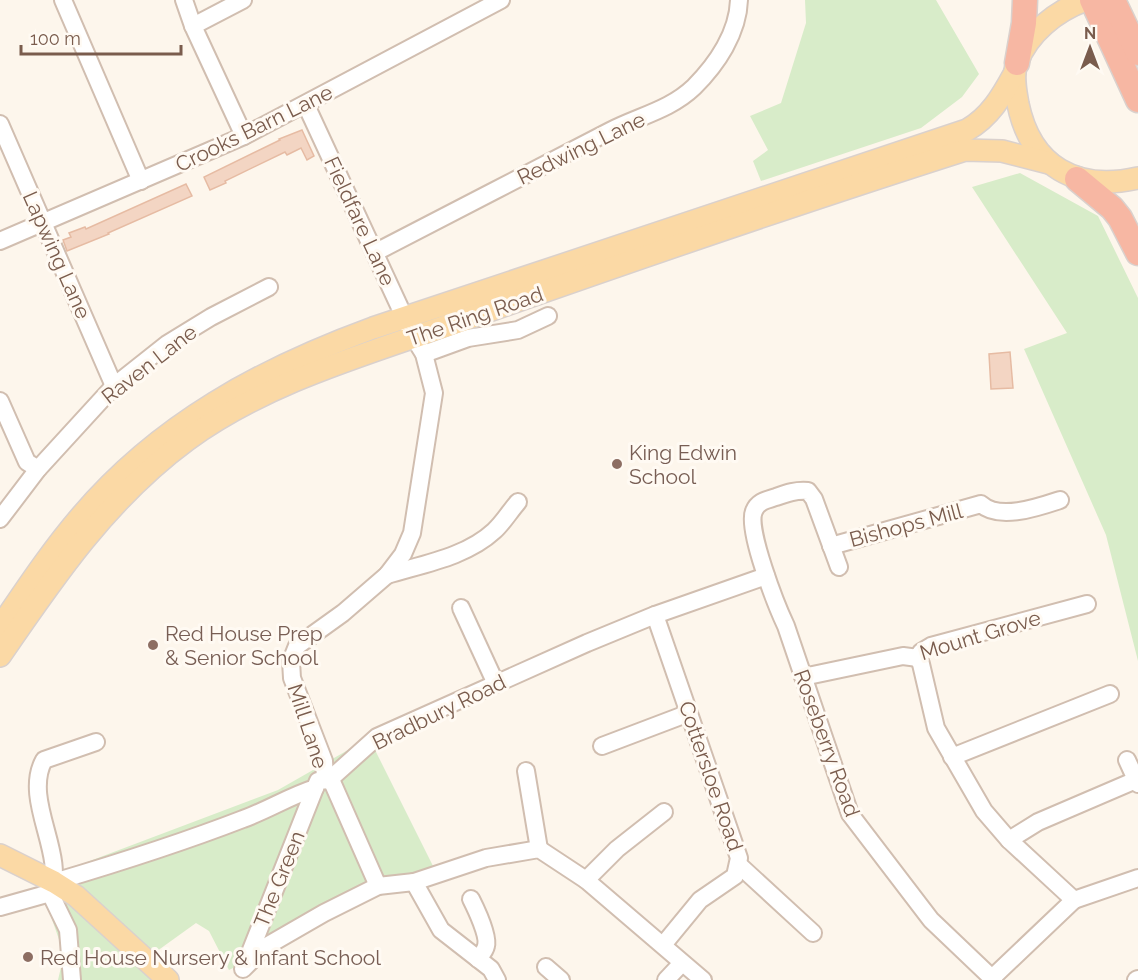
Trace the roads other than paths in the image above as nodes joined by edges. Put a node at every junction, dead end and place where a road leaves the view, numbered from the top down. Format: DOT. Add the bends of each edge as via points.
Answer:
graph roads {
  1 [pos="63,0"];
  2 [pos="184,0"];
  3 [pos="243,0"];
  4 [pos="501,0"];
  5 [pos="739,0"];
  6 [pos="1025,0"];
  7 [pos="1086,0"];
  8 [pos="1092,0"];
  9 [pos="1113,0"];
  10 [pos="193,26"];
  11 [pos="1138,53"];
  12 [pos="1016,69"];
  13 [pos="1138,100"];
  14 [pos="306,105"];
  15 [pos="0,124"];
  16 [pos="244,136"];
  17 [pos="1049,163"];
  18 [pos="1077,179"];
  19 [pos="1132,179"];
  20 [pos="141,181"];
  21 [pos="42,223"];
  22 [pos="0,241"];
  23 [pos="375,252"];
  24 [pos="1138,254"];
  25 [pos="269,288"];
  26 [pos="548,316"];
  27 [pos="405,317"];
  28 [pos="419,346"];
  29 [pos="114,386"];
  30 [pos="0,400"];
  31 [pos="38,469"];
  32 [pos="797,490"];
  33 [pos="1060,500"];
  34 [pos="518,502"];
  35 [pos="0,519"];
  36 [pos="831,546"];
  37 [pos="839,567"];
  38 [pos="387,575"];
  39 [pos="766,576"];
  40 [pos="1087,604"];
  41 [pos="461,608"];
  42 [pos="654,615"];
  43 [pos="0,627"];
  44 [pos="0,656"];
  45 [pos="918,658"];
  46 [pos="803,677"];
  47 [pos="496,684"];
  48 [pos="1110,694"];
  49 [pos="690,713"];
  50 [pos="96,742"];
  51 [pos="602,747"];
  52 [pos="952,757"];
  53 [pos="1127,760"];
  54 [pos="526,771"];
  55 [pos="323,782"];
  56 [pos="1137,782"];
  57 [pos="664,812"];
  58 [pos="1009,840"];
  59 [pos="539,849"];
  60 [pos="0,855"];
  61 [pos="739,865"];
  62 [pos="1138,878"];
  63 [pos="586,880"];
  64 [pos="414,882"];
  65 [pos="378,886"];
  66 [pos="52,888"];
  67 [pos="471,899"];
  68 [pos="1074,900"];
  69 [pos="0,907"];
  70 [pos="813,933"];
  71 [pos="663,945"];
  72 [pos="478,959"];
  73 [pos="682,963"];
  74 [pos="546,967"];
  75 [pos="242,975"];
  76 [pos="993,979"];
  77 [pos="72,980"];
  78 [pos="168,980"];
  79 [pos="497,980"];
  80 [pos="561,980"];
  81 [pos="666,980"];
  82 [pos="703,980"];
  1 -- 20 [label="street"];
  2 -- 10 [label="street"];
  3 -- 10 [label="street"];
  4 -- 14 [label="street, Crooks Barn Lane"];
  5 -- 23 [label="street, Redwing Lane" via="731,36 717,60 694,87 669,107 614,129"];
  6 -- 12 [label="highway"];
  7 -- 12 [label="main road, The Ring Road" via="1045,23"];
  8 -- 13 [label="highway"];
  9 -- 11 [label="highway"];
  10 -- 16 [label="street"];
  12 -- 17 [label="main road" via="1022,120 1030,140"];
  12 -- 27 [label="main road, The Ring Road" via="992,110 967,130"];
  14 -- 16 [label="street, Crooks Barn Lane"];
  14 -- 23 [label="street, Fieldfare Lane"];
  15 -- 21 [label="street, Lapwing Lane"];
  16 -- 20 [label="street, Crooks Barn Lane"];
  17 -- 18 [label="main road"];
  17 -- 28 [label="main road, The Ring Road" via="1002,151 964,150 535,294"];
  18 -- 19 [label="main road" via="1101,183"];
  18 -- 24 [label="highway" via="1113,208"];
  20 -- 21 [label="street, Crooks Barn Lane"];
  21 -- 22 [label="street, Crooks Barn Lane"];
  21 -- 29 [label="street, Lapwing Lane"];
  23 -- 27 [label="street, Fieldfare Lane"];
  25 -- 29 [label="street, Raven Lane" via="167,344"];
  26 -- 28 [label="street" via="519,330"];
  27 -- 28 [label="street, Fieldfare Lane"];
  27 -- 43 [label="main road, The Ring Road" via="330,344 252,379 163,438 81,516"];
  28 -- 38 [label="street, Fieldfare Lane" via="434,393 412,533 403,554"];
  28 -- 44 [label="main road, The Ring Road" via="296,379 241,405 187,440 146,473 98,521"];
  29 -- 31 [label="street, Raven Lane"];
  30 -- 31 [label="street" via="27,462"];
  31 -- 35 [label="street, Raven Lane"];
  32 -- 36 [label="street, Bishops Mill" via="808,491 814,499"];
  32 -- 39 [label="street, Roseberry Road" via="760,502 753,512"];
  33 -- 36 [label="street, Bishops Mill" via="1008,512 987,510 981,504"];
  34 -- 38 [label="street" via="495,530 477,544"];
  36 -- 37 [label="street, Bishops Mill"];
  38 -- 55 [label="street, Mill Lane" via="297,646 291,661 292,678 324,761"];
  39 -- 42 [label="street, Bradbury Road"];
  39 -- 46 [label="street, Roseberry Road"];
  40 -- 45 [label="street, Mount Grove" via="931,646"];
  41 -- 47 [label="street"];
  42 -- 47 [label="street, Bradbury Road"];
  42 -- 49 [label="street, Cottersloe Road"];
  45 -- 46 [label="street, Mount Grove" via="903,656"];
  45 -- 52 [label="street" via="936,728"];
  46 -- 76 [label="street, Roseberry Road" via="850,814 931,920"];
  47 -- 55 [label="street, Bradbury Road" via="377,737"];
  48 -- 52 [label="street"];
  49 -- 51 [label="street"];
  49 -- 61 [label="street, Cottersloe Road"];
  50 -- 66 [label="street" via="44,760 40,767 40,803 53,866"];
  52 -- 58 [label="street" via="984,810"];
  53 -- 56 [label="street"];
  54 -- 59 [label="street"];
  55 -- 65 [label="street, Mill Lane" via="333,784"];
  55 -- 66 [label="street, Bradbury Road" via="245,818"];
  55 -- 75 [label="street, The Green"];
  56 -- 58 [label="street" via="1038,822"];
  57 -- 63 [label="street"];
  58 -- 68 [label="street"];
  59 -- 63 [label="street"];
  59 -- 64 [label="street" via="486,858"];
  60 -- 66 [label="main road"];
  61 -- 70 [label="street"];
  61 -- 71 [label="street, Cottersloe Road" via="735,876 700,900"];
  62 -- 68 [label="street"];
  63 -- 71 [label="street"];
  64 -- 65 [label="street"];
  64 -- 72 [label="street" via="441,930"];
  65 -- 75 [label="street" via="265,946"];
  66 -- 69 [label="street, Bradbury Road"];
  66 -- 77 [label="street" via="68,930"];
  66 -- 78 [label="main road" via="76,896"];
  67 -- 72 [label="street" via="487,940"];
  68 -- 76 [label="street"];
  71 -- 73 [label="street"];
  72 -- 79 [label="street"];
  73 -- 81 [label="street"];
  73 -- 82 [label="street"];
  74 -- 80 [label="street"];
}
